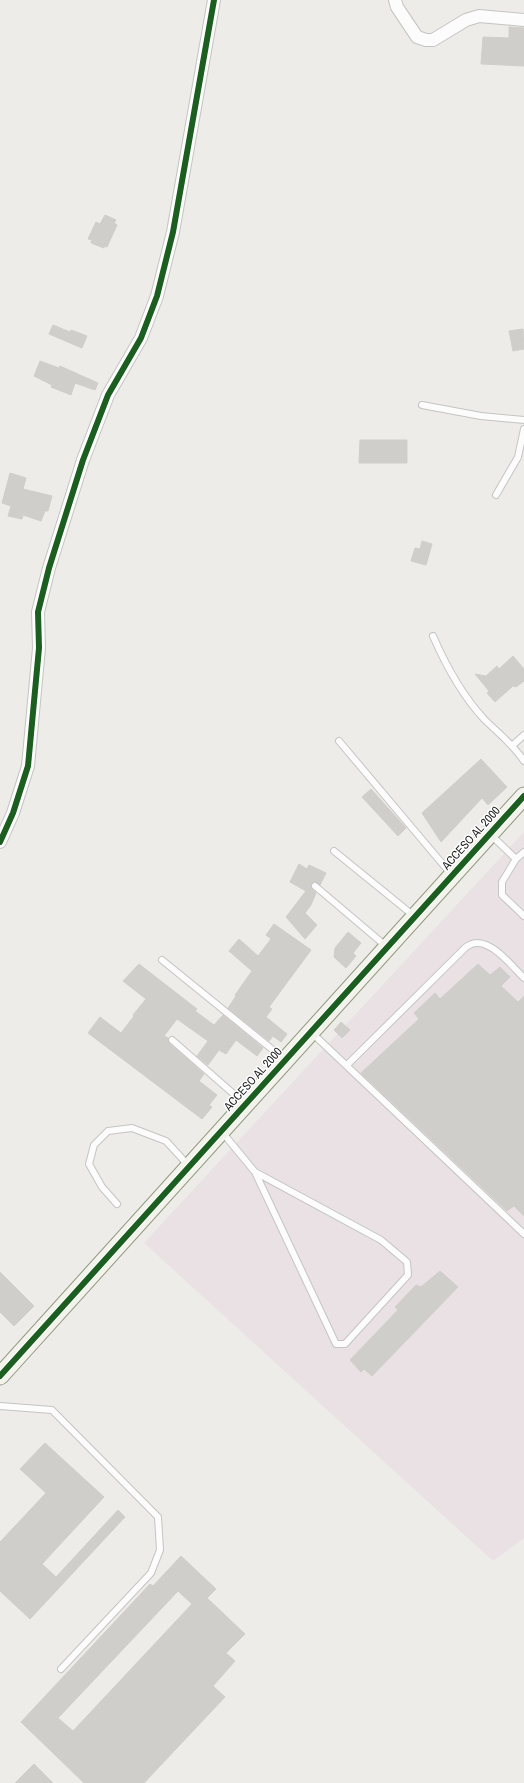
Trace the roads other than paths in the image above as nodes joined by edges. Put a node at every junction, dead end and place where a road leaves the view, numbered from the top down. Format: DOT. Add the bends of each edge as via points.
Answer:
graph roads {
  1 [pos="214,0"];
  2 [pos="395,0"];
  3 [pos="524,20"];
  4 [pos="422,405"];
  5 [pos="524,420"];
  6 [pos="524,429"];
  7 [pos="496,495"];
  8 [pos="433,636"];
  9 [pos="524,735"];
  10 [pos="339,741"];
  11 [pos="513,746"];
  12 [pos="524,761"];
  13 [pos="524,796"];
  14 [pos="489,834"];
  15 [pos="0,842"];
  16 [pos="334,851"];
  17 [pos="524,852"];
  18 [pos="516,858"];
  19 [pos="452,875"];
  20 [pos="315,886"];
  21 [pos="414,916"];
  22 [pos="524,916"];
  23 [pos="387,946"];
  24 [pos="162,960"];
  25 [pos="524,978"];
  26 [pos="311,1031"];
  27 [pos="172,1040"];
  28 [pos="285,1060"];
  29 [pos="347,1065"];
  30 [pos="246,1104"];
  31 [pos="222,1131"];
  32 [pos="189,1167"];
  33 [pos="255,1172"];
  34 [pos="117,1204"];
  35 [pos="524,1234"];
  36 [pos="0,1376"];
  37 [pos="0,1406"];
  38 [pos="62,1669"];
  1 -- 15 [label="street" via="173,232 158,296 141,338 108,395 83,460 49,568 38,612 39,648 28,766 13,814"];
  2 -- 3 [label="street" via="417,37 426,40 432,40 466,20 479,16"];
  4 -- 5 [label="lane" via="481,416"];
  6 -- 7 [label="lane" via="518,457"];
  8 -- 11 [label="lane" via="462,692"];
  9 -- 11 [label="lane"];
  10 -- 19 [label="lane"];
  11 -- 12 [label="lane"];
  13 -- 14 [label="street, ACCESO AL 2000"];
  14 -- 18 [label="lane"];
  14 -- 19 [label="street, ACCESO AL 2000"];
  16 -- 21 [label="lane"];
  17 -- 18 [label="lane"];
  18 -- 22 [label="lane" via="502,882 502,895"];
  19 -- 21 [label="street, ACCESO AL 2000"];
  20 -- 23 [label="lane"];
  21 -- 23 [label="street, ACCESO AL 2000"];
  23 -- 26 [label="street, ACCESO AL 2000"];
  24 -- 28 [label="lane"];
  25 -- 29 [label="lane" via="503,956 486,944 476,942 466,947"];
  26 -- 28 [label="street, ACCESO AL 2000"];
  26 -- 29 [label="lane"];
  27 -- 30 [label="lane"];
  28 -- 30 [label="street, ACCESO AL 2000"];
  29 -- 35 [label="lane"];
  30 -- 31 [label="street, ACCESO AL 2000"];
  31 -- 32 [label="street, ACCESO AL 2000"];
  31 -- 33 [label="lane"];
  32 -- 34 [label="lane" via="166,1141 132,1128 108,1131 94,1144 89,1164 102,1187"];
  32 -- 36 [label="street, ACCESO AL 2000"];
  33 -- 33 [label="lane" via="336,1344 345,1344 408,1275 408,1262 382,1240"];
  37 -- 38 [label="lane" via="52,1410 158,1517 160,1550 151,1573"];
}
